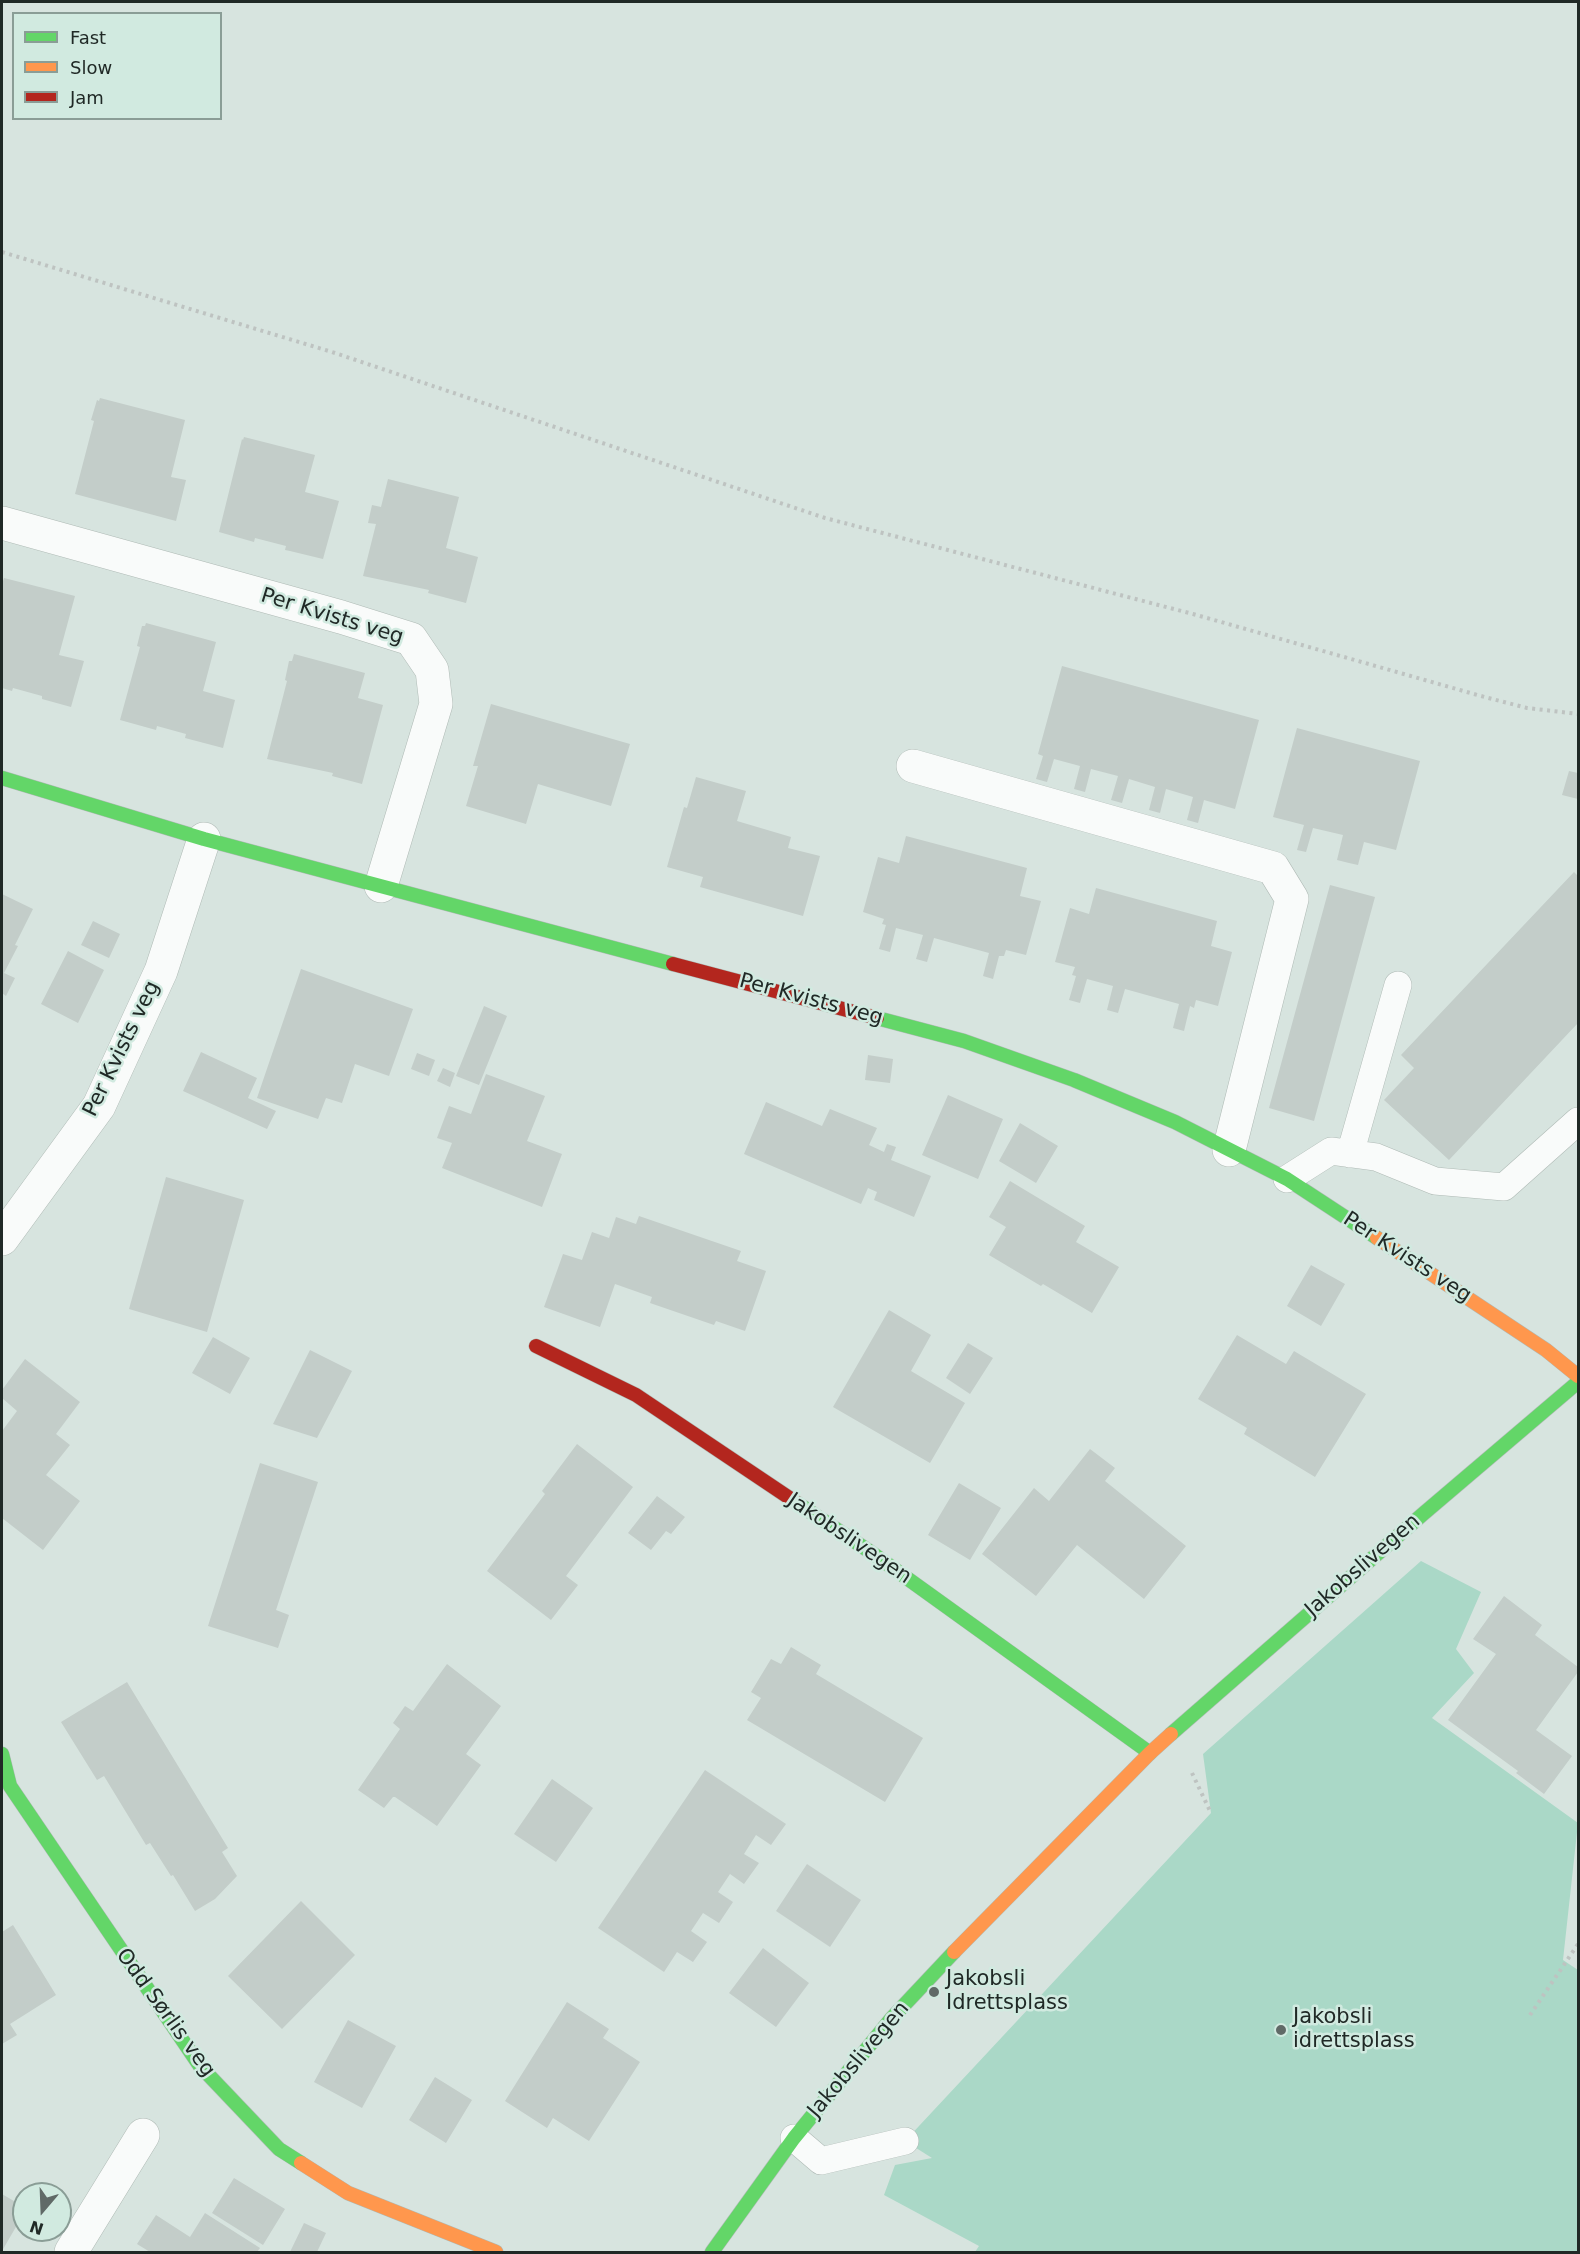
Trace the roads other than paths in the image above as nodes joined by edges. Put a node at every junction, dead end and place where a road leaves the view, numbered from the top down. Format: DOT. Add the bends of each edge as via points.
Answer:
graph roads {
  1 [pos="2,523"];
  2 [pos="913,766"];
  3 [pos="2,778"];
  4 [pos="204,839"];
  5 [pos="381,886"];
  6 [pos="1398,985"];
  7 [pos="1578,1121"];
  8 [pos="1228,1150"];
  9 [pos="1350,1154"];
  10 [pos="1287,1179"];
  11 [pos="2,1239"];
  12 [pos="536,1346"];
  13 [pos="1578,1376"];
  14 [pos="1578,1382"];
  15 [pos="1150,1753"];
  16 [pos="2,1754"];
  17 [pos="6,1788"];
  18 [pos="143,2135"];
  19 [pos="794,2138"];
  20 [pos="905,2141"];
  21 [pos="72,2253"];
  22 [pos="496,2253"];
  23 [pos="712,2253"];
  1 -- 5 [label="street, Per Kvists veg" via="411,639 432,670 436,704"];
  2 -- 8 [label="street" via="1273,868 1292,899"];
  3 -- 4 [label="street, Per Kvists veg"];
  4 -- 5 [label="street, Per Kvists veg"];
  4 -- 11 [label="street, Per Kvists veg" via="161,971 99,1106"];
  5 -- 8 [label="street, Per Kvists veg" via="964,1041 1074,1080 1175,1122"];
  6 -- 9 [label="lane"];
  7 -- 9 [label="lane" via="1504,1187 1435,1181 1376,1157"];
  8 -- 10 [label="street, Per Kvists veg"];
  9 -- 10 [label="lane" via="1331,1151"];
  10 -- 13 [label="street, Per Kvists veg" via="1546,1350"];
  12 -- 15 [label="street, Jakobslivegen" via="636,1395 873,1553"];
  14 -- 15 [label="street, Jakobslivegen"];
  15 -- 19 [label="street, Jakobslivegen" via="891,2019"];
  16 -- 17 [label="street, Odd Sørlis veg"];
  17 -- 22 [label="street, Odd Sørlis veg" via="200,2066 279,2149 348,2193"];
  18 -- 21 [label="street"];
  19 -- 20 [label="lane" via="821,2161"];
  19 -- 23 [label="street, Jakobslivegen"];
}
